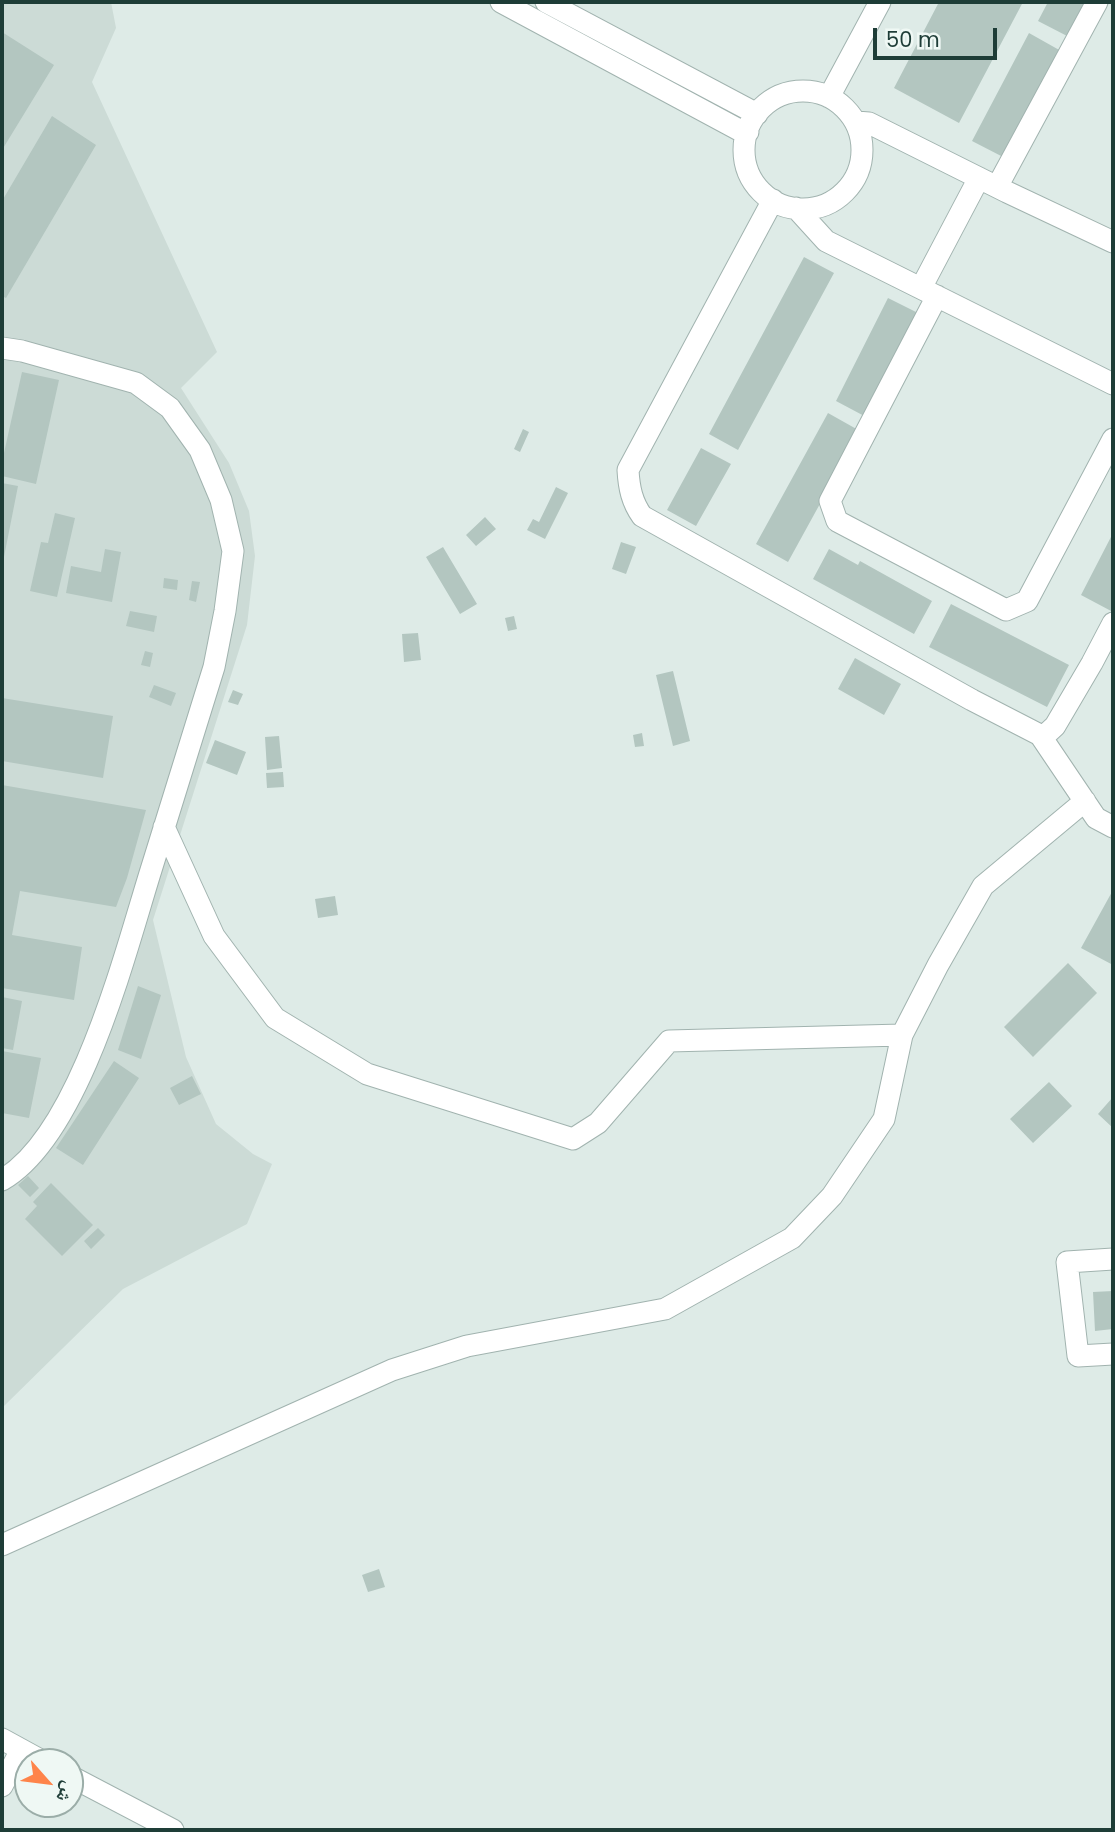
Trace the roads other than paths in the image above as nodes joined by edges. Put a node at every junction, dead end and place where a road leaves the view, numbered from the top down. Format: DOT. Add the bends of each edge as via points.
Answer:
graph roads {
  1 [pos="501,2"];
  2 [pos="546,2"];
  3 [pos="880,2"];
  4 [pos="1097,2"];
  5 [pos="829,97"];
  6 [pos="856,122"];
  7 [pos="753,123"];
  8 [pos="988,183"];
  9 [pos="773,200"];
  10 [pos="796,208"];
  11 [pos="1113,242"];
  12 [pos="929,292"];
  13 [pos="2,348"];
  14 [pos="1113,384"];
  15 [pos="1113,439"];
  16 [pos="1113,623"];
  17 [pos="1042,738"];
  18 [pos="1085,801"];
  19 [pos="164,827"];
  20 [pos="1113,827"];
  21 [pos="902,1035"];
  22 [pos="2,1180"];
  23 [pos="1113,1259"];
  24 [pos="1113,1354"];
  25 [pos="2,1545"];
  26 [pos="2,1740"];
  27 [pos="19,1748"];
  28 [pos="14,1763"];
  29 [pos="84,1783"];
  30 [pos="2,1786"];
  31 [pos="173,1830"];
  1 -- 7 [label="lane" via="743,132"];
  2 -- 7 [label="lane"];
  3 -- 5 [label="lane"];
  4 -- 8 [label="lane"];
  5 -- 6 [label="lane" via="845,107"];
  5 -- 7 [label="lane" via="811,91 775,98"];
  6 -- 8 [label="lane" via="869,123"];
  6 -- 10 [label="lane" via="862,158 856,176 844,193 827,204"];
  7 -- 9 [label="lane" via="745,145 746,165 755,184"];
  8 -- 11 [label="lane"];
  8 -- 12 [label="lane"];
  9 -- 10 [label="lane"];
  9 -- 17 [label="lane" via="628,470 635,506 642,516"];
  10 -- 12 [label="lane" via="826,241"];
  12 -- 14 [label="lane"];
  12 -- 15 [label="lane" via="830,501 837,521 1006,610 1027,601"];
  13 -- 19 [label="lane" via="136,383 170,408 200,450 221,500 233,551 226,611 214,667"];
  16 -- 17 [label="lane" via="1055,726"];
  17 -- 18 [label="lane"];
  18 -- 20 [label="lane" via="1096,818"];
  18 -- 21 [label="lane" via="983,886"];
  19 -- 21 [label="lane" via="214,936 275,1018 367,1074 573,1139 598,1123 668,1041"];
  19 -- 22 [label="lane" via="108,1007 82,1069 39,1148"];
  21 -- 25 [label="lane" via="884,1119 832,1196 792,1238 666,1309 467,1346 392,1370"];
  23 -- 24 [label="lane" via="1067,1262 1078,1356"];
  26 -- 27 [label="lane"];
  28 -- 30 [label="lane"];
  29 -- 31 [label="lane"];
}
